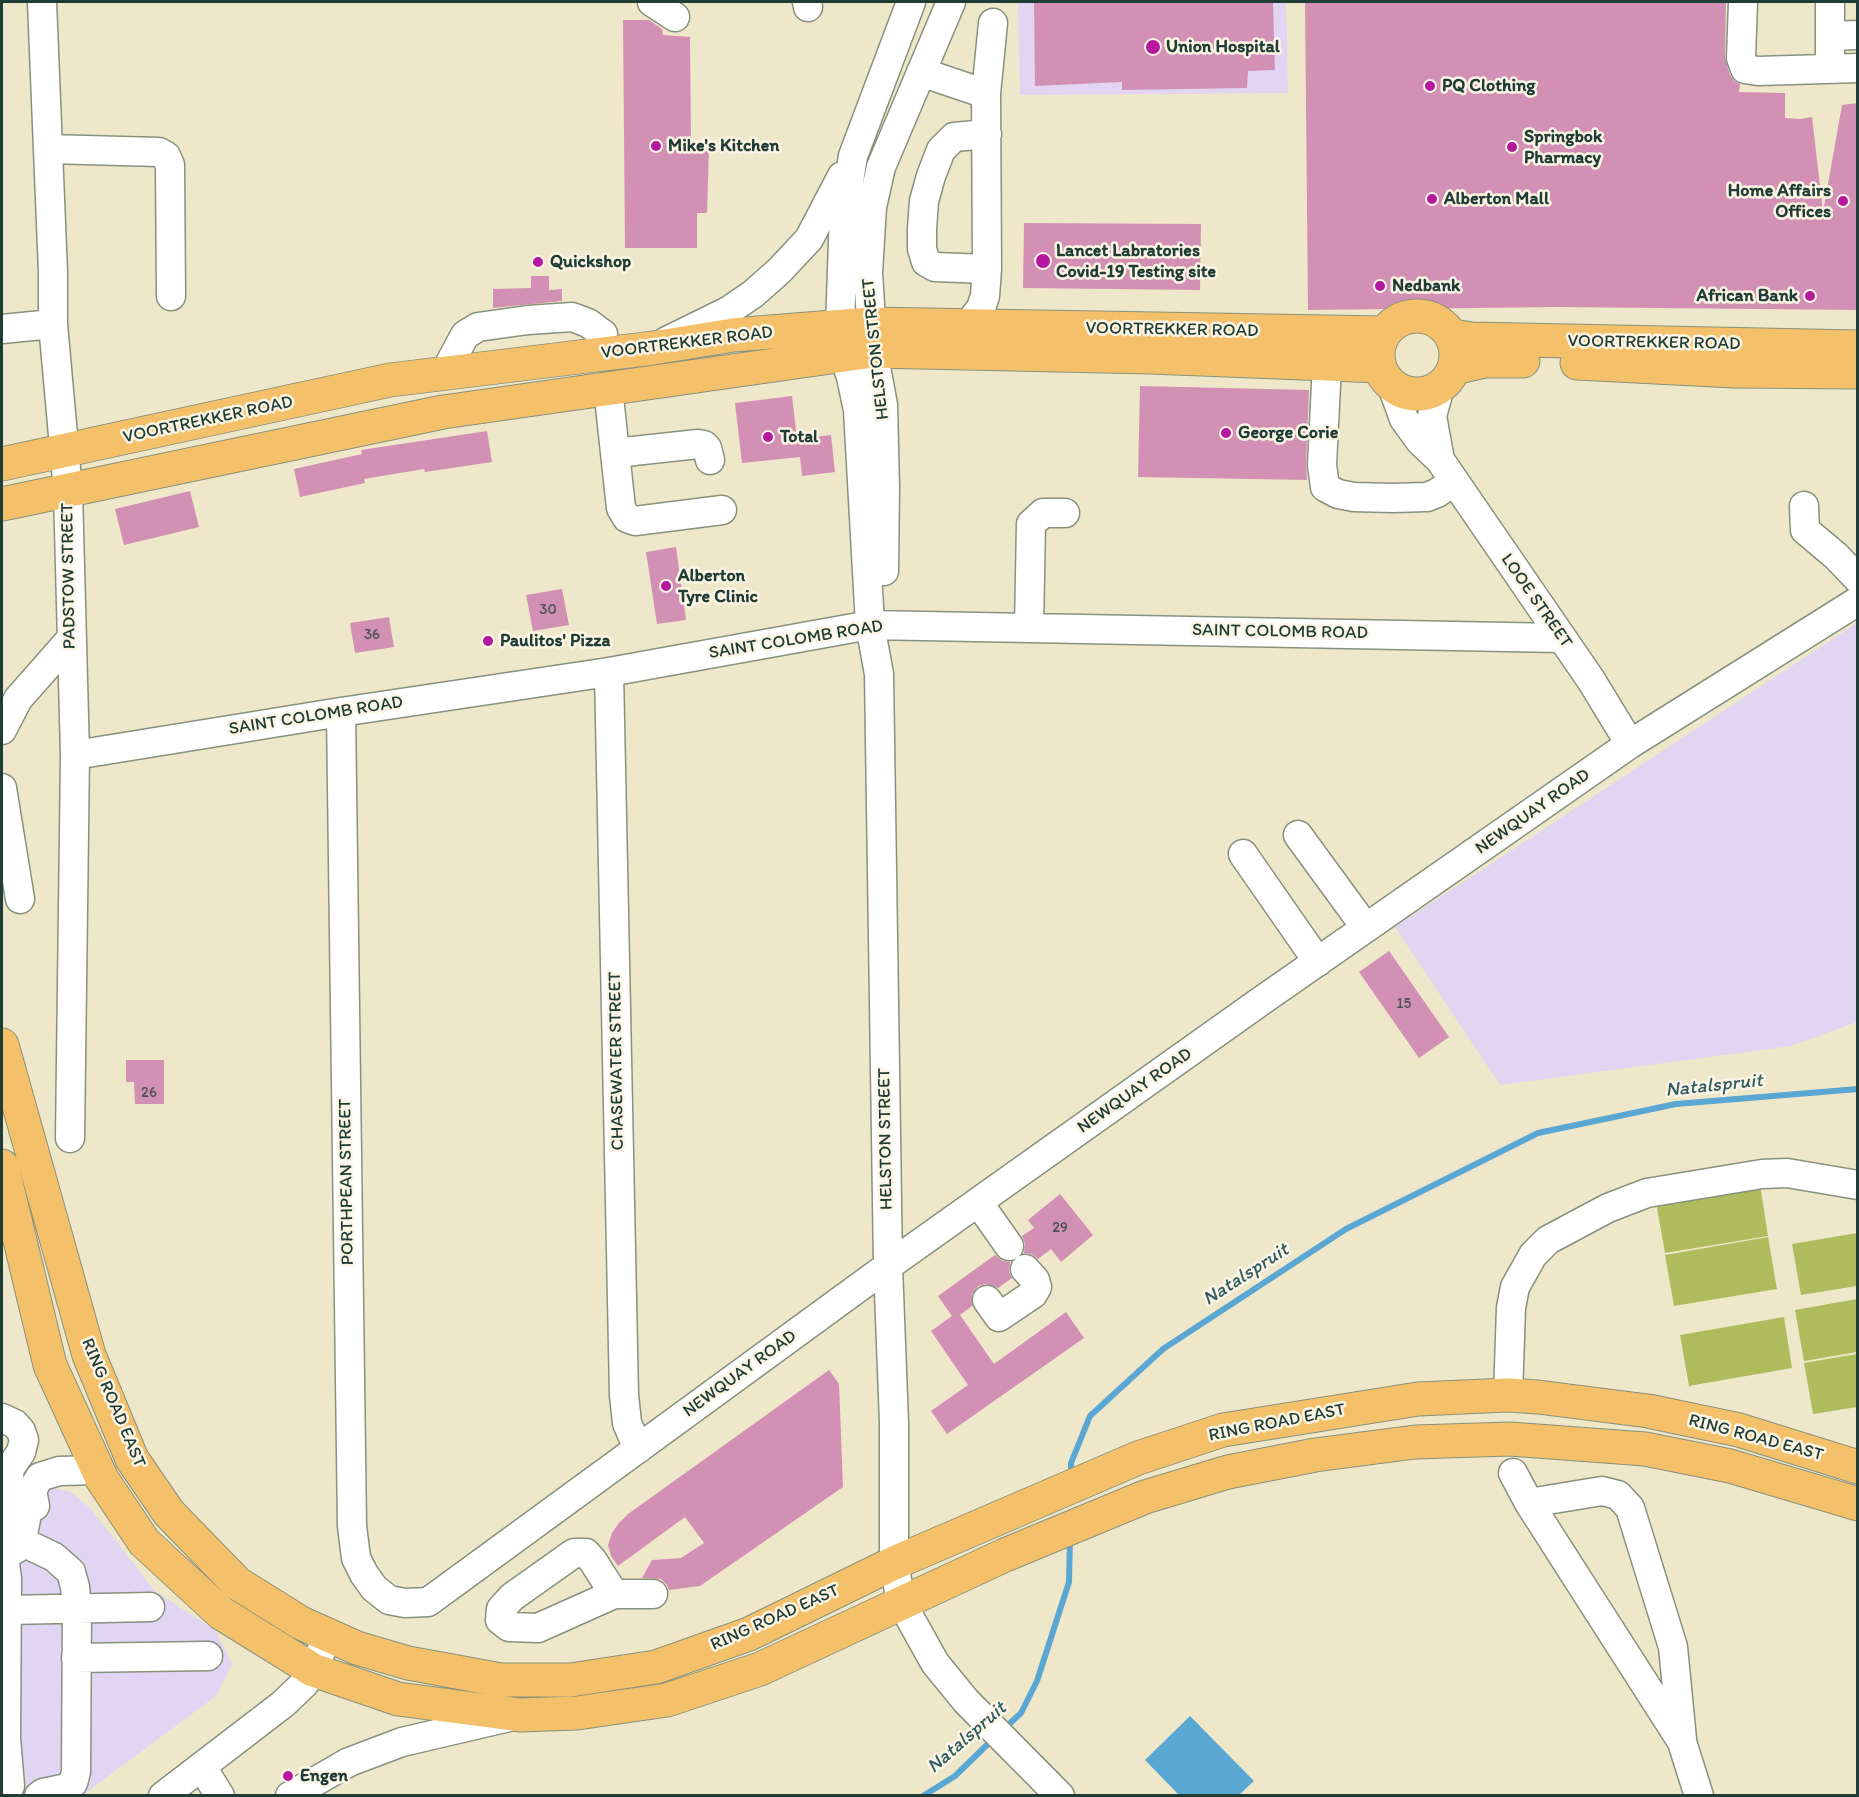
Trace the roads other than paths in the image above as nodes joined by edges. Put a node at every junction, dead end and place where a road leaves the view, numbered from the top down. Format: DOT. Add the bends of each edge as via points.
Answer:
graph roads {
  1 [pos="911,2"];
  2 [pos="951,2"];
  3 [pos="1743,2"];
  4 [pos="1830,2"];
  5 [pos="44,6"];
  6 [pos="993,23"];
  7 [pos="1844,36"];
  8 [pos="1844,69"];
  9 [pos="921,72"];
  10 [pos="987,94"];
  11 [pos="987,134"];
  12 [pos="48,149"];
  13 [pos="853,156"];
  14 [pos="987,268"];
  15 [pos="171,296"];
  16 [pos="53,324"];
  17 [pos="967,326"];
  18 [pos="2,329"];
  19 [pos="1384,333"];
  20 [pos="603,334"];
  21 [pos="857,339"];
  22 [pos="1857,347"];
  23 [pos="653,348"];
  24 [pos="1327,364"];
  25 [pos="1449,364"];
  26 [pos="1857,372"];
  27 [pos="444,374"];
  28 [pos="1386,376"];
  29 [pos="608,388"];
  30 [pos="63,452"];
  31 [pos="615,453"];
  32 [pos="710,460"];
  33 [pos="2,464"];
  34 [pos="1447,471"];
  35 [pos="68,491"];
  36 [pos="2,504"];
  37 [pos="1804,506"];
  38 [pos="722,510"];
  39 [pos="1065,513"];
  40 [pos="1857,579"];
  41 [pos="1857,601"];
  42 [pos="878,625"];
  43 [pos="1029,627"];
  44 [pos="1560,638"];
  45 [pos="70,640"];
  46 [pos="609,672"];
  47 [pos="341,712"];
  48 [pos="2,730"];
  49 [pos="1630,744"];
  50 [pos="75,755"];
  51 [pos="2,788"];
  52 [pos="1298,835"];
  53 [pos="1243,854"];
  54 [pos="20,899"];
  55 [pos="1366,928"];
  56 [pos="1318,962"];
  57 [pos="4,1065"];
  58 [pos="70,1138"];
  59 [pos="2,1166"];
  60 [pos="1857,1185"];
  61 [pos="978,1202"];
  62 [pos="1009,1246"];
  63 [pos="888,1266"];
  64 [pos="1025,1269"];
  65 [pos="999,1317"];
  66 [pos="1508,1395"];
  67 [pos="2,1418"];
  68 [pos="1510,1439"];
  69 [pos="638,1449"];
  70 [pos="6,1466"];
  71 [pos="1857,1467"];
  72 [pos="99,1470"];
  73 [pos="1513,1473"];
  74 [pos="32,1490"];
  75 [pos="1529,1503"];
  76 [pos="1857,1504"];
  77 [pos="4,1505"];
  78 [pos="33,1547"];
  79 [pos="486,1560"];
  80 [pos="4,1563"];
  81 [pos="894,1563"];
  82 [pos="614,1594"];
  83 [pos="653,1594"];
  84 [pos="512,1597"];
  85 [pos="428,1602"];
  86 [pos="901,1602"];
  87 [pos="150,1607"];
  88 [pos="77,1608"];
  89 [pos="8,1610"];
  90 [pos="329,1636"];
  91 [pos="208,1656"];
  92 [pos="76,1658"];
  93 [pos="313,1670"];
  94 [pos="520,1714"];
  95 [pos="4,1741"];
  96 [pos="1682,1742"];
  97 [pos="202,1767"];
  98 [pos="3,1796"];
  99 [pos="39,1796"];
  100 [pos="163,1796"];
  101 [pos="220,1796"];
  102 [pos="290,1796"];
  103 [pos="1060,1796"];
  104 [pos="1699,1796"];
  1 -- 13 [label="street, HELSTON STREET"];
  2 -- 9 [label="street, HELSTON STREET"];
  3 -- 8 [label="street" via="1745,69"];
  4 -- 7 [label="street"];
  5 -- 12 [label="street, PADSTOW STREET"];
  6 -- 10 [label="street"];
  7 -- 8 [label="street"];
  9 -- 10 [label="street"];
  9 -- 21 [label="street, HELSTON STREET" via="881,167 872,207 868,273"];
  10 -- 11 [label="street"];
  11 -- 14 [label="street"];
  11 -- 14 [label="street" via="954,137 941,150 924,201 922,229 926,262 935,267"];
  12 -- 15 [label="street" via="159,152 166,156 170,165"];
  12 -- 16 [label="street, PADSTOW STREET"];
  13 -- 21 [label="street, HELSTON STREET" via="844,213 843,280"];
  13 -- 23 [label="street" via="809,239 779,272 728,311"];
  14 -- 17 [label="street" via="981,308"];
  16 -- 18 [label="street"];
  16 -- 30 [label="street, PADSTOW STREET"];
  17 -- 19 [label="main road, VOORTREKKER ROAD"];
  17 -- 21 [label="main road, VOORTREKKER ROAD"];
  19 -- 25 [label="main road" via="1399,320 1419,315 1438,321"];
  19 -- 28 [label="main road" via="1378,349"];
  20 -- 27 [label="street" via="572,317 478,327 465,335"];
  21 -- 23 [label="main road, VOORTREKKER ROAD" via="733,335"];
  21 -- 24 [label="main road, VOORTREKKER ROAD"];
  21 -- 29 [label="main road, VOORTREKKER ROAD"];
  21 -- 42 [label="street, HELSTON STREET" via="883,405 884,566"];
  22 -- 25 [label="main road, VOORTREKKER ROAD" via="1506,340"];
  23 -- 27 [label="main road, VOORTREKKER ROAD"];
  24 -- 28 [label="main road, VOORTREKKER ROAD"];
  24 -- 34 [label="street" via="1322,465 1325,487 1354,497 1427,497 1437,493"];
  25 -- 26 [label="main road, VOORTREKKER ROAD" via="1506,360"];
  25 -- 28 [label="main road, VOORTREKKER ROAD" via="1425,394 1408,394"];
  25 -- 34 [label="street, LOOE STREET" via="1432,416"];
  27 -- 30 [label="main road, VOORTREKKER ROAD" via="390,381"];
  28 -- 34 [label="street, LOOE STREET" via="1404,419"];
  29 -- 31 [label="street"];
  29 -- 35 [label="main road, VOORTREKKER ROAD" via="443,412"];
  30 -- 33 [label="main road, VOORTREKKER ROAD"];
  30 -- 35 [label="street, PADSTOW STREET"];
  31 -- 32 [label="street" via="698,444 704,445"];
  31 -- 38 [label="street" via="621,508 627,518 635,521"];
  34 -- 44 [label="street, LOOE STREET"];
  35 -- 36 [label="main road, VOORTREKKER ROAD"];
  35 -- 45 [label="street, PADSTOW STREET"];
  37 -- 40 [label="street" via="1805,530"];
  39 -- 43 [label="street" via="1042,513 1031,524"];
  41 -- 49 [label="street, NEWQUAY ROAD"];
  42 -- 43 [label="street, SAINT COLOMB ROAD"];
  42 -- 46 [label="street, SAINT COLOMB ROAD"];
  42 -- 63 [label="street, HELSTON STREET"];
  43 -- 44 [label="street, SAINT COLOMB ROAD"];
  44 -- 49 [label="street, LOOE STREET"];
  45 -- 48 [label="street" via="18,699"];
  45 -- 50 [label="street, PADSTOW STREET"];
  46 -- 47 [label="street, SAINT COLOMB ROAD"];
  46 -- 69 [label="street, CHASEWATER STREET" via="624,1395 627,1423"];
  47 -- 50 [label="street, SAINT COLOMB ROAD"];
  47 -- 85 [label="street, PORTHPEAN STREET" via="352,1526 356,1558 374,1588 389,1600"];
  49 -- 55 [label="street, NEWQUAY ROAD"];
  50 -- 58 [label="street, PADSTOW STREET"];
  51 -- 54 [label="street"];
  52 -- 55 [label="street"];
  53 -- 56 [label="street"];
  55 -- 56 [label="street, NEWQUAY ROAD"];
  56 -- 61 [label="street, NEWQUAY ROAD"];
  57 -- 90 [label="main road, RING ROAD EAST" via="89,1355 132,1459 169,1513 237,1584"];
  59 -- 72 [label="main road, RING ROAD EAST" via="50,1365"];
  60 -- 66 [label="street" via="1787,1173 1647,1193 1608,1208 1548,1240 1533,1255 1515,1287"];
  61 -- 62 [label="street"];
  61 -- 63 [label="street, NEWQUAY ROAD"];
  63 -- 69 [label="street, NEWQUAY ROAD"];
  63 -- 81 [label="street, HELSTON STREET"];
  64 -- 65 [label="street" via="1037,1287 1033,1294"];
  66 -- 68 [label="main road"];
  66 -- 71 [label="main road, RING ROAD EAST" via="1648,1412 1739,1430"];
  66 -- 81 [label="main road, RING ROAD EAST" via="1418,1399 1222,1430 1138,1458"];
  67 -- 70 [label="street" via="15,1424 24,1440 21,1452"];
  68 -- 76 [label="main road, RING ROAD EAST" via="1645,1449 1730,1466"];
  68 -- 86 [label="main road, RING ROAD EAST" via="1414,1442 1315,1455 1228,1473 1145,1497"];
  69 -- 79 [label="street, NEWQUAY ROAD"];
  70 -- 77 [label="street"];
  72 -- 74 [label="street" via="49,1474 40,1477"];
  72 -- 93 [label="main road, RING ROAD EAST" via="144,1542 221,1613"];
  73 -- 75 [label="street"];
  74 -- 78 [label="street" via="38,1519"];
  74 -- 80 [label="street" via="23,1534"];
  75 -- 96 [label="street"];
  75 -- 96 [label="street" via="1602,1491 1618,1496 1630,1508 1673,1647"];
  77 -- 80 [label="street"];
  78 -- 80 [label="street" via="25,1566"];
  78 -- 88 [label="street" via="54,1557 71,1572"];
  79 -- 84 [label="street"];
  79 -- 85 [label="street, NEWQUAY ROAD"];
  80 -- 89 [label="street"];
  81 -- 86 [label="street, HELSTON STREET"];
  81 -- 90 [label="main road, RING ROAD EAST" via="749,1634 656,1667 570,1680 501,1680 408,1663"];
  82 -- 83 [label="street"];
  82 -- 84 [label="street" via="586,1553 574,1553"];
  82 -- 84 [label="street" via="538,1628 523,1629 509,1627 500,1620 501,1609"];
  86 -- 94 [label="main road, RING ROAD EAST" via="760,1669 667,1700 577,1713"];
  86 -- 103 [label="street, HELSTON STREET" via="934,1663"];
  87 -- 88 [label="street"];
  88 -- 89 [label="street"];
  88 -- 92 [label="street"];
  89 -- 95 [label="street"];
  90 -- 93 [label="street"];
  91 -- 92 [label="street"];
  92 -- 99 [label="street" via="76,1772 67,1788"];
  93 -- 94 [label="main road, RING ROAD EAST" via="398,1699"];
  93 -- 97 [label="street" via="283,1704"];
  94 -- 102 [label="street" via="402,1742 349,1762"];
  95 -- 98 [label="street" via="10,1785"];
  96 -- 104 [label="street"];
  97 -- 100 [label="street"];
  97 -- 101 [label="street"];
}
